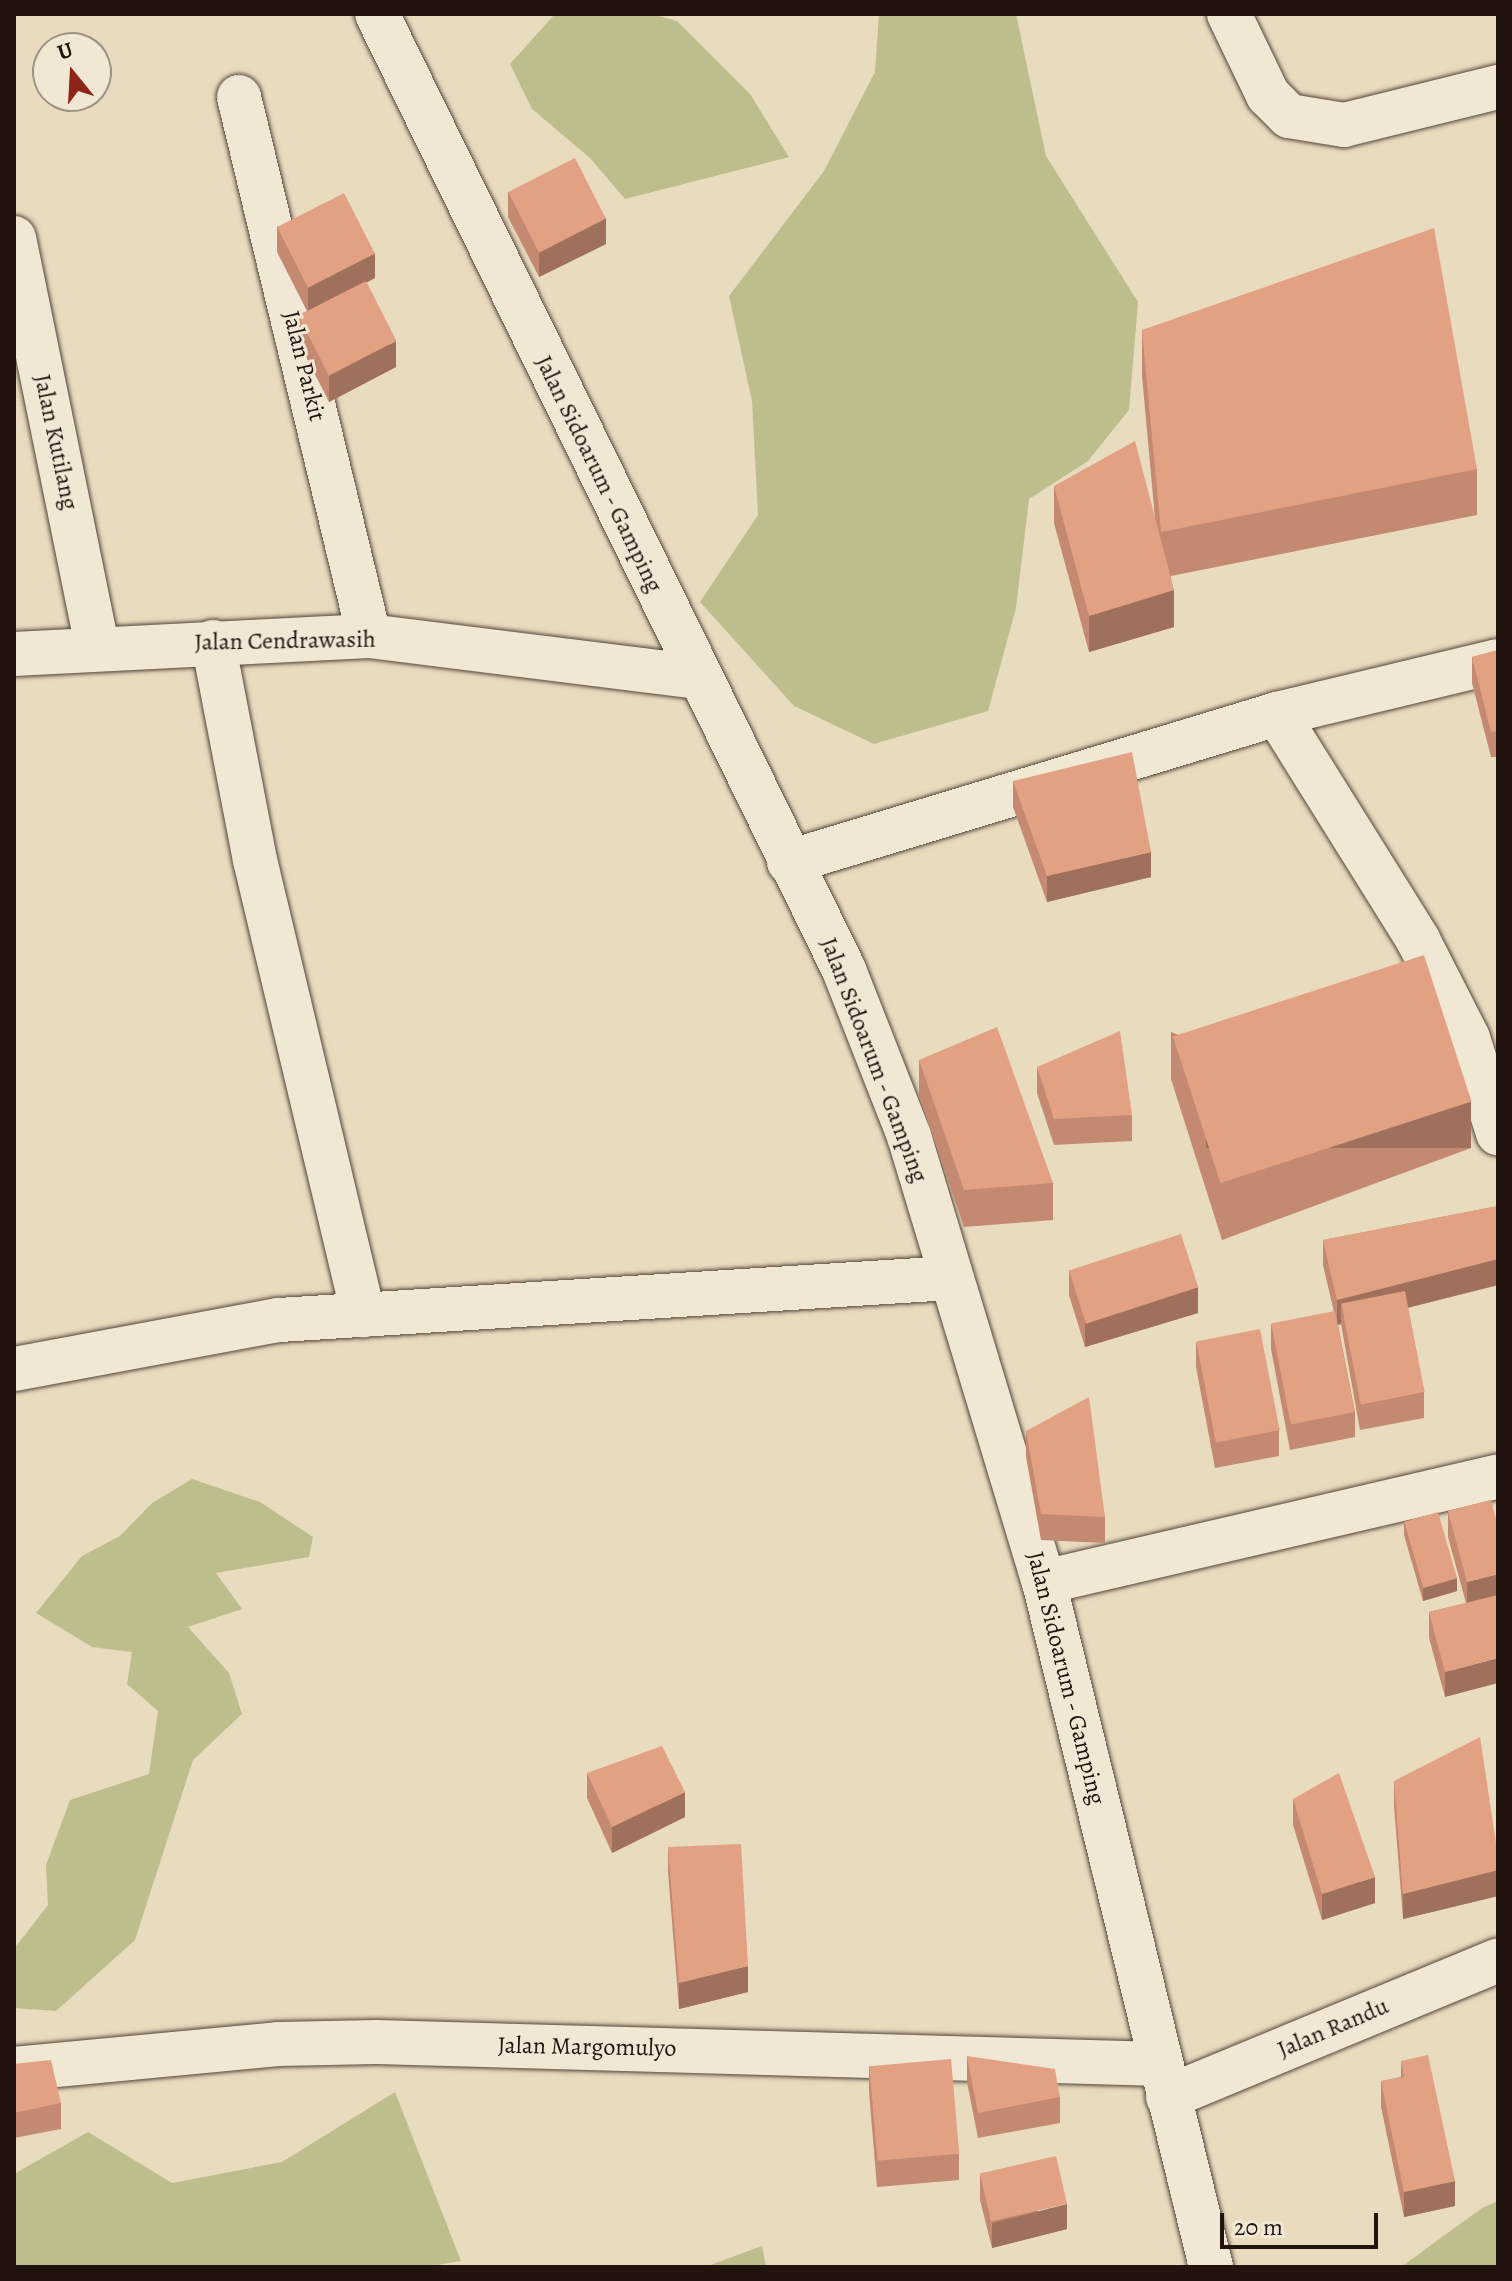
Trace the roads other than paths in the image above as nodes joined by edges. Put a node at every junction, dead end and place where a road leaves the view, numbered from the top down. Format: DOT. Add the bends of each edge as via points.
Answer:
graph roads {
  1 [pos="377,14"];
  2 [pos="1229,14"];
  3 [pos="1498,87"];
  4 [pos="239,97"];
  5 [pos="14,238"];
  6 [pos="369,636"];
  7 [pos="213,642"];
  8 [pos="97,646"];
  9 [pos="14,654"];
  10 [pos="1498,661"];
  11 [pos="697,677"];
  12 [pos="1277,714"];
  13 [pos="789,862"];
  14 [pos="1498,1133"];
  15 [pos="950,1278"];
  16 [pos="363,1315"];
  17 [pos="14,1369"];
  18 [pos="1498,1476"];
  19 [pos="1044,1582"];
  20 [pos="1498,1960"];
  21 [pos="14,2069"];
  22 [pos="1164,2081"];
  23 [pos="1211,2267"];
  1 -- 11 [label="street, Jalan Sidoarum - Gamping"];
  2 -- 3 [label="street" via="1268,95 1289,116 1344,125"];
  4 -- 6 [label="street, Jalan Parkit"];
  5 -- 8 [label="street, Jalan Kutilang"];
  6 -- 7 [label="street, Jalan Cendrawasih"];
  6 -- 11 [label="street, Jalan Cendrawasih"];
  7 -- 8 [label="street, Jalan Cendrawasih"];
  7 -- 16 [label="street" via="255,860"];
  8 -- 9 [label="street, Jalan Cendrawasih"];
  10 -- 12 [label="street"];
  11 -- 13 [label="street, Jalan Sidoarum - Gamping"];
  12 -- 13 [label="street"];
  12 -- 14 [label="street" via="1418,940 1468,1038"];
  13 -- 15 [label="street, Jalan Sidoarum - Gamping" via="844,970 909,1136"];
  15 -- 16 [label="street"];
  15 -- 19 [label="street, Jalan Sidoarum - Gamping"];
  16 -- 17 [label="street" via="279,1320"];
  18 -- 19 [label="street"];
  19 -- 22 [label="street, Jalan Sidoarum - Gamping"];
  20 -- 22 [label="street, Jalan Randu"];
  21 -- 22 [label="street, Jalan Margomulyo" via="278,2044 376,2042"];
  22 -- 23 [label="street, Jalan Sidoarum - Gamping"];
}
